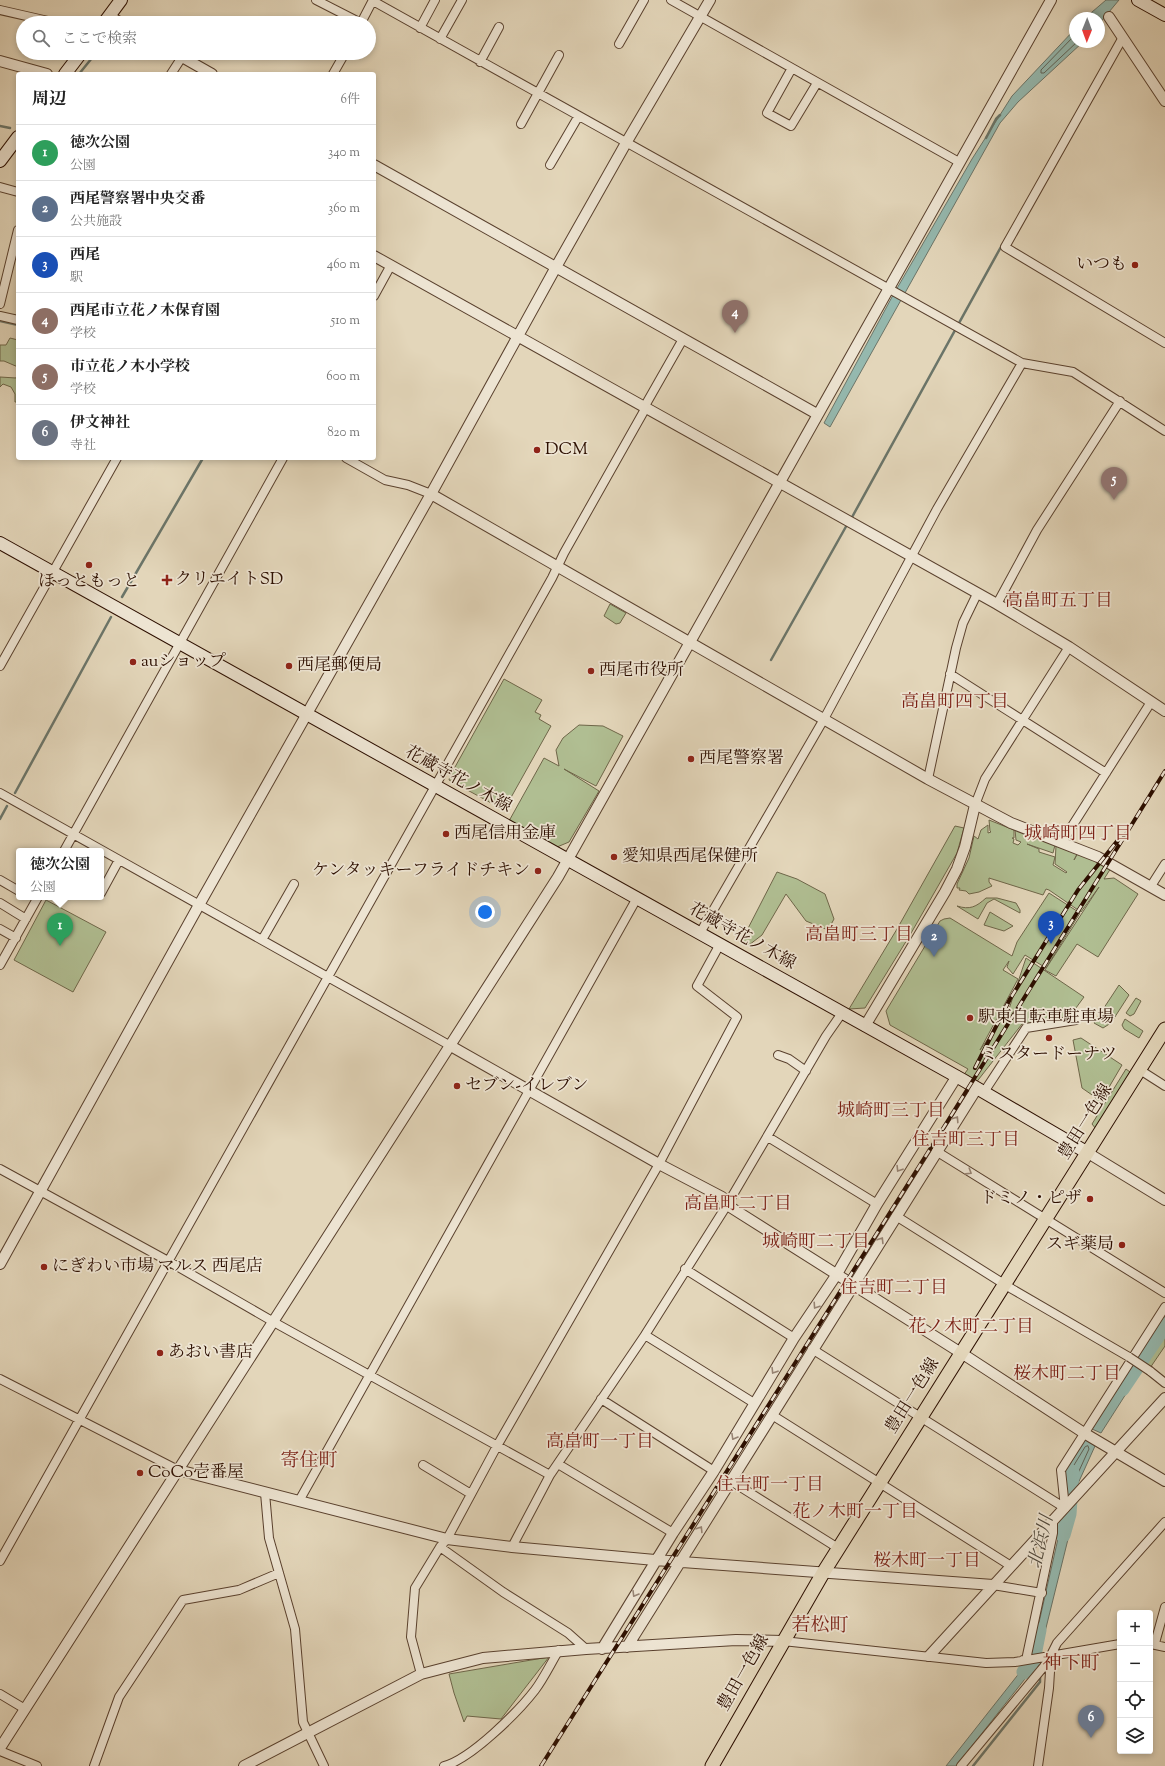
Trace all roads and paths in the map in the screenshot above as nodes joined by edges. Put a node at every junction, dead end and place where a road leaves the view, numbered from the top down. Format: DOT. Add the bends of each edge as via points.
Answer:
graph roads {
  1 [pos="122,0"];
  2 [pos="316,0"];
  3 [pos="435,0"];
  4 [pos="462,0"];
  5 [pos="644,0"];
  6 [pos="671,0"];
  7 [pos="710,0"];
  8 [pos="1051,0"];
  9 [pos="1138,0"];
  10 [pos="373,1"];
  11 [pos="0,10"];
  12 [pos="1165,15"];
  13 [pos="26,16"];
  14 [pos="109,16"];
  15 [pos="347,16"];
  16 [pos="365,16"];
  17 [pos="701,17"];
  18 [pos="1109,17"];
  19 [pos="499,27"];
  20 [pos="420,28"];
  21 [pos="440,39"];
  22 [pos="1122,39"];
  23 [pos="619,44"];
  24 [pos="559,55"];
  25 [pos="76,60"];
  26 [pos="176,60"];
  27 [pos="187,60"];
  28 [pos="341,60"];
  29 [pos="0,61"];
  30 [pos="480,62"];
  31 [pos="792,68"];
  32 [pos="40,72"];
  33 [pos="67,72"];
  34 [pos="172,72"];
  35 [pos="208,72"];
  36 [pos="335,72"];
  37 [pos="817,83"];
  38 [pos="538,94"];
  39 [pos="1165,101"];
  40 [pos="578,116"];
  41 [pos="521,124"];
  42 [pos="16,140"];
  43 [pos="626,143"];
  44 [pos="0,161"];
  45 [pos="959,162"];
  46 [pos="550,165"];
  47 [pos="376,166"];
  48 [pos="0,187"];
  49 [pos="16,191"];
  50 [pos="16,238"];
  51 [pos="376,257"];
  52 [pos="391,265"];
  53 [pos="556,267"];
  54 [pos="888,289"];
  55 [pos="376,292"];
  56 [pos="0,304"];
  57 [pos="0,316"];
  58 [pos="16,320"];
  59 [pos="518,336"];
  60 [pos="682,338"];
  61 [pos="1165,342"];
  62 [pos="1022,363"];
  63 [pos="1120,402"];
  64 [pos="645,407"];
  65 [pos="817,414"];
  66 [pos="1165,431"];
  67 [pos="116,460"];
  68 [pos="282,460"];
  69 [pos="350,460"];
  70 [pos="779,481"];
  71 [pos="431,494"];
  72 [pos="0,543"];
  73 [pos="912,556"];
  74 [pos="558,566"];
  75 [pos="53,572"];
  76 [pos="977,594"];
  77 [pos="997,604"];
  78 [pos="690,641"];
  79 [pos="180,644"];
  80 [pos="1069,648"];
  81 [pos="0,666"];
  82 [pos="950,674"];
  83 [pos="1151,702"];
  84 [pos="1165,711"];
  85 [pos="306,715"];
  86 [pos="824,718"];
  87 [pos="1022,720"];
  88 [pos="1106,773"];
  89 [pos="928,779"];
  90 [pos="435,786"];
  91 [pos="0,793"];
  92 [pos="975,805"];
  93 [pos="73,835"];
  94 [pos="1062,842"];
  95 [pos="66,848"];
  96 [pos="97,848"];
  97 [pos="104,852"];
  98 [pos="568,859"];
  99 [pos="119,860"];
  100 [pos="1165,864"];
  101 [pos="0,880"];
  102 [pos="294,884"];
  103 [pos="1151,886"];
  104 [pos="104,887"];
  105 [pos="16,889"];
  106 [pos="1165,895"];
  107 [pos="637,898"];
  108 [pos="34,900"];
  109 [pos="0,903"];
  110 [pos="199,905"];
  111 [pos="26,919"];
  112 [pos="0,929"];
  113 [pos="700,933"];
  114 [pos="16,938"];
  115 [pos="262,940"];
  116 [pos="720,944"];
  117 [pos="1,962"];
  118 [pos="328,977"];
  119 [pos="842,1012"];
  120 [pos="1083,1014"];
  121 [pos="865,1026"];
  122 [pos="1165,1029"];
  123 [pos="449,1045"];
  124 [pos="778,1055"];
  125 [pos="1140,1070"];
  126 [pos="806,1071"];
  127 [pos="957,1076"];
  128 [pos="1165,1086"];
  129 [pos="529,1090"];
  130 [pos="980,1090"];
  131 [pos="768,1137"];
  132 [pos="936,1151"];
  133 [pos="1088,1153"];
  134 [pos="659,1164"];
  135 [pos="0,1169"];
  136 [pos="40,1192"];
  137 [pos="1165,1200"];
  138 [pos="877,1204"];
  139 [pos="727,1205"];
  140 [pos="896,1216"];
  141 [pos="1045,1219"];
  142 [pos="168,1260"];
  143 [pos="0,1264"];
  144 [pos="685,1269"];
  145 [pos="837,1274"];
  146 [pos="1004,1284"];
  147 [pos="854,1285"];
  148 [pos="1165,1293"];
  149 [pos="1165,1308"];
  150 [pos="272,1321"];
  151 [pos="645,1335"];
  152 [pos="794,1338"];
  153 [pos="812,1349"];
  154 [pos="962,1353"];
  155 [pos="370,1375"];
  156 [pos="0,1379"];
  157 [pos="1165,1383"];
  158 [pos="1165,1398"];
  159 [pos="601,1399"];
  160 [pos="754,1403"];
  161 [pos="772,1415"];
  162 [pos="920,1418"];
  163 [pos="79,1419"];
  164 [pos="1084,1433"];
  165 [pos="497,1446"];
  166 [pos="1113,1449"];
  167 [pos="558,1464"];
  168 [pos="423,1465"];
  169 [pos="178,1470"];
  170 [pos="714,1471"];
  171 [pos="550,1475"];
  172 [pos="1165,1480"];
  173 [pos="730,1481"];
  174 [pos="880,1484"];
  175 [pos="265,1493"];
  176 [pos="471,1494"];
  177 [pos="299,1501"];
  178 [pos="1065,1508"];
  179 [pos="1053,1521"];
  180 [pos="1165,1522"];
  181 [pos="673,1533"];
  182 [pos="447,1538"];
  183 [pos="440,1546"];
  184 [pos="512,1547"];
  185 [pos="838,1548"];
  186 [pos="655,1560"];
  187 [pos="0,1561"];
  188 [pos="679,1562"];
  189 [pos="1011,1566"];
  190 [pos="279,1573"];
  191 [pos="823,1573"];
  192 [pos="993,1585"];
  193 [pos="1042,1593"];
  194 [pos="1165,1607"];
  195 [pos="783,1641"];
  196 [pos="1153,1641"];
  197 [pos="1153,1644"];
  198 [pos="1117,1645"];
  199 [pos="627,1647"];
  200 [pos="1165,1647"];
  201 [pos="586,1649"];
  202 [pos="602,1649"];
  203 [pos="559,1650"];
  204 [pos="929,1656"];
  205 [pos="1049,1656"];
  206 [pos="1022,1660"];
  207 [pos="421,1674"];
  208 [pos="0,1694"];
  209 [pos="25,1709"];
  210 [pos="307,1732"];
  211 [pos="0,1750"];
  212 [pos="37,1766"];
  213 [pos="94,1766"];
  214 [pos="244,1766"];
  215 [pos="324,1766"];
  216 [pos="444,1766"];
  217 [pos="712,1766"];
  218 [pos="961,1766"];
  219 [pos="1038,1766"];
  1 -- 14 [label="main road"];
  2 -- 15 [label="street"];
  3 -- 20 [label="street"];
  4 -- 21 [label="street"];
  5 -- 23 [label="street"];
  6 -- 17 [label="street"];
  7 -- 17 [label="street"];
  8 -- 45 [label="street"];
  9 -- 12 [label="main road"];
  10 -- 16 [label="street"];
  10 -- 20 [label="street"];
  11 -- 13 [label="street"];
  17 -- 31 [label="street"];
  17 -- 43 [label="street"];
  18 -- 22 [label="street"];
  19 -- 30 [label="street"];
  20 -- 21 [label="street"];
  21 -- 30 [label="street"];
  22 -- 39 [label="street"];
  22 -- 61 [label="street" via="1005,247"];
  24 -- 38 [label="street"];
  25 -- 33 [label="main road"];
  26 -- 34 [label="street"];
  27 -- 35 [label="street"];
  28 -- 36 [label="street"];
  29 -- 32 [label="street"];
  30 -- 38 [label="street"];
  31 -- 37 [label="street"];
  31 -- 37 [label="street" via="767,113 791,126"];
  37 -- 45 [label="street"];
  38 -- 40 [label="street"];
  38 -- 41 [label="street"];
  40 -- 43 [label="street"];
  40 -- 46 [label="street"];
  42 -- 44 [label="main road"];
  43 -- 53 [label="street"];
  43 -- 54 [label="street"];
  45 -- 54 [label="street"];
  47 -- 53 [label="street"];
  48 -- 49 [label="street"];
  50 -- 56 [label="street"];
  51 -- 52 [label="street"];
  52 -- 55 [label="street"];
  52 -- 59 [label="street"];
  53 -- 59 [label="street"];
  53 -- 60 [label="street"];
  54 -- 62 [label="street"];
  54 -- 65 [label="street"];
  57 -- 58 [label="street"];
  59 -- 64 [label="street"];
  59 -- 71 [label="street"];
  60 -- 64 [label="street"];
  60 -- 65 [label="street"];
  62 -- 63 [label="street" via="1073,372"];
  62 -- 73 [label="street"];
  63 -- 66 [label="street"];
  63 -- 77 [label="street" via="1037,530"];
  64 -- 70 [label="street"];
  64 -- 74 [label="street"];
  65 -- 70 [label="street"];
  67 -- 75 [label="street"];
  68 -- 79 [label="street"];
  69 -- 71 [label="street" via="385,480"];
  70 -- 73 [label="street"];
  70 -- 78 [label="street"];
  71 -- 74 [label="street"];
  71 -- 85 [label="street"];
  72 -- 75 [label="main road, 花蔵寺花ノ木線"];
  73 -- 76 [label="street"];
  73 -- 86 [label="street"];
  74 -- 78 [label="street"];
  74 -- 90 [label="street"];
  75 -- 79 [label="main road, 花蔵寺花ノ木線"];
  75 -- 81 [label="street"];
  76 -- 77 [label="street"];
  76 -- 82 [label="street" via="963,623"];
  77 -- 80 [label="street"];
  78 -- 86 [label="street"];
  78 -- 98 [label="street"];
  79 -- 85 [label="main road, 花蔵寺花ノ木線"];
  79 -- 93 [label="street"];
  80 -- 83 [label="street"];
  80 -- 87 [label="street"];
  82 -- 87 [label="street"];
  82 -- 89 [label="street"];
  83 -- 84 [label="street"];
  83 -- 88 [label="street"];
  85 -- 90 [label="main road, 花蔵寺花ノ木線"];
  85 -- 110 [label="street"];
  86 -- 89 [label="street"];
  86 -- 113 [label="street"];
  87 -- 88 [label="street"];
  87 -- 92 [label="street" via="985,779"];
  88 -- 94 [label="street"];
  89 -- 92 [label="street"];
  90 -- 98 [label="main road, 花蔵寺花ノ木線"];
  90 -- 118 [label="street"];
  91 -- 93 [label="street"];
  92 -- 94 [label="street" via="1011,823"];
  92 -- 121 [label="street" via="957,869"];
  93 -- 95 [label="street"];
  93 -- 96 [label="street"];
  94 -- 103 [label="street" via="1098,857"];
  97 -- 99 [label="street"];
  98 -- 107 [label="main road, 花蔵寺花ノ木線"];
  98 -- 123 [label="street"];
  99 -- 104 [label="street"];
  99 -- 110 [label="street"];
  100 -- 103 [label="street"];
  101 -- 105 [label="street"];
  102 -- 115 [label="street"];
  103 -- 106 [label="street"];
  107 -- 113 [label="main road, 花蔵寺花ノ木線"];
  107 -- 129 [label="street"];
  108 -- 111 [label="street"];
  109 -- 111 [label="street"];
  110 -- 115 [label="street"];
  110 -- 136 [label="street"];
  111 -- 114 [label="street"];
  112 -- 114 [label="street"];
  113 -- 116 [label="main road, 花蔵寺花ノ木線"];
  114 -- 117 [label="street"];
  115 -- 118 [label="street"];
  116 -- 119 [label="main road, 花蔵寺花ノ木線"];
  116 -- 134 [label="street" via="697,986 737,1017"];
  118 -- 123 [label="street"];
  118 -- 142 [label="street"];
  119 -- 121 [label="main road, 花蔵寺花ノ木線"];
  119 -- 126 [label="street"];
  120 -- 130 [label="street" via="1076,1020 1026,1028"];
  121 -- 127 [label="main road, 花蔵寺花ノ木線"];
  122 -- 125 [label="main road, 豊田一色線"];
  123 -- 129 [label="street"];
  123 -- 150 [label="street"];
  124 -- 126 [label="street"];
  125 -- 128 [label="street"];
  125 -- 133 [label="main road, 豊田一色線"];
  126 -- 131 [label="street"];
  127 -- 130 [label="main road, 花蔵寺花ノ木線"];
  127 -- 138 [label="street, one-way"];
  129 -- 134 [label="street"];
  129 -- 155 [label="street"];
  132 -- 130 [label="street, one-way"];
  130 -- 133 [label="main road, 花蔵寺花ノ木線"];
  131 -- 138 [label="street"];
  131 -- 139 [label="street"];
  132 -- 140 [label="street"];
  132 -- 141 [label="street, one-way"];
  133 -- 137 [label="street"];
  133 -- 141 [label="main road, 豊田一色線"];
  134 -- 139 [label="street" via="722,1197"];
  134 -- 165 [label="street"];
  135 -- 136 [label="street"];
  136 -- 142 [label="street"];
  136 -- 143 [label="street"];
  138 -- 145 [label="street"];
  139 -- 144 [label="street"];
  139 -- 145 [label="street"];
  140 -- 146 [label="street"];
  147 -- 140 [label="street, one-way"];
  141 -- 146 [label="main road, 豊田一色線"];
  141 -- 148 [label="street"];
  142 -- 150 [label="street"];
  142 -- 163 [label="street"];
  144 -- 151 [label="street"];
  144 -- 152 [label="street"];
  145 -- 147 [label="street"];
  145 -- 152 [label="street, one-way"];
  146 -- 154 [label="main road, 豊田一色線"];
  146 -- 157 [label="street, bridge" via="1130,1357"];
  147 -- 153 [label="street"];
  147 -- 154 [label="street"];
  149 -- 164 [label="street"];
  150 -- 155 [label="street"];
  150 -- 169 [label="street"];
  151 -- 159 [label="street"];
  151 -- 160 [label="street"];
  152 -- 160 [label="street, one-way"];
  153 -- 161 [label="street"];
  153 -- 162 [label="street"];
  154 -- 162 [label="main road, 豊田一色線"];
  154 -- 164 [label="street"];
  155 -- 165 [label="street"];
  155 -- 177 [label="street"];
  156 -- 163 [label="street"];
  158 -- 166 [label="street"];
  159 -- 167 [label="street"];
  159 -- 170 [label="street"];
  160 -- 170 [label="street, one-way"];
  161 -- 173 [label="street"];
  161 -- 174 [label="street"];
  162 -- 174 [label="main road, 豊田一色線"];
  162 -- 178 [label="street"];
  163 -- 169 [label="street"];
  163 -- 187 [label="street"];
  164 -- 166 [label="street"];
  164 -- 178 [label="street" via="1061,1470"];
  165 -- 171 [label="street"];
  165 -- 176 [label="street"];
  166 -- 172 [label="street"];
  166 -- 178 [label="street"];
  167 -- 171 [label="street"];
  167 -- 181 [label="street"];
  168 -- 176 [label="street"];
  169 -- 175 [label="street"];
  169 -- 209 [label="street"];
  170 -- 181 [label="street"];
  171 -- 184 [label="street"];
  173 -- 185 [label="street"];
  188 -- 173 [label="street, one-way"];
  174 -- 185 [label="main road, 豊田一色線"];
  174 -- 189 [label="street"];
  175 -- 177 [label="street"];
  175 -- 190 [label="street" via="269,1538"];
  176 -- 182 [label="street"];
  177 -- 182 [label="street"];
  178 -- 179 [label="street"];
  179 -- 189 [label="street"];
  179 -- 193 [label="street" via="1054,1533"];
  180 -- 205 [label="street" via="1057,1643"];
  181 -- 186 [label="street"];
  182 -- 183 [label="street"];
  182 -- 184 [label="street"];
  183 -- 201 [label="street" via="503,1592 568,1633"];
  183 -- 207 [label="street" via="415,1588 411,1637"];
  184 -- 186 [label="street"];
  185 -- 191 [label="main road, 豊田一色線"];
  186 -- 188 [label="street"];
  186 -- 202 [label="street, one-way"];
  188 -- 191 [label="street"];
  188 -- 199 [label="street"];
  189 -- 192 [label="street"];
  190 -- 210 [label="street" via="295,1629 303,1722"];
  190 -- 213 [label="street" via="239,1590 183,1600 119,1697"];
  191 -- 192 [label="street"];
  191 -- 195 [label="main road, 豊田一色線"];
  192 -- 193 [label="street"];
  192 -- 204 [label="street"];
  193 -- 206 [label="street"];
  194 -- 196 [label="street"];
  195 -- 199 [label="street" via="736,1640"];
  195 -- 204 [label="street"];
  195 -- 217 [label="main road, 豊田一色線"];
  197 -- 200 [label="street"];
  198 -- 205 [label="street"];
  199 -- 202 [label="street"];
  201 -- 202 [label="street"];
  201 -- 203 [label="street"];
  203 -- 207 [label="street" via="483,1658"];
  203 -- 216 [label="street" via="535,1689 516,1711 465,1756"];
  204 -- 206 [label="street" via="986,1663"];
  205 -- 206 [label="street"];
  205 -- 218 [label="street"];
  205 -- 219 [label="street" via="1049,1688"];
  207 -- 210 [label="street"];
  208 -- 209 [label="street"];
  209 -- 211 [label="street"];
  210 -- 214 [label="street"];
  210 -- 215 [label="street"];
  211 -- 212 [label="street"];
}
